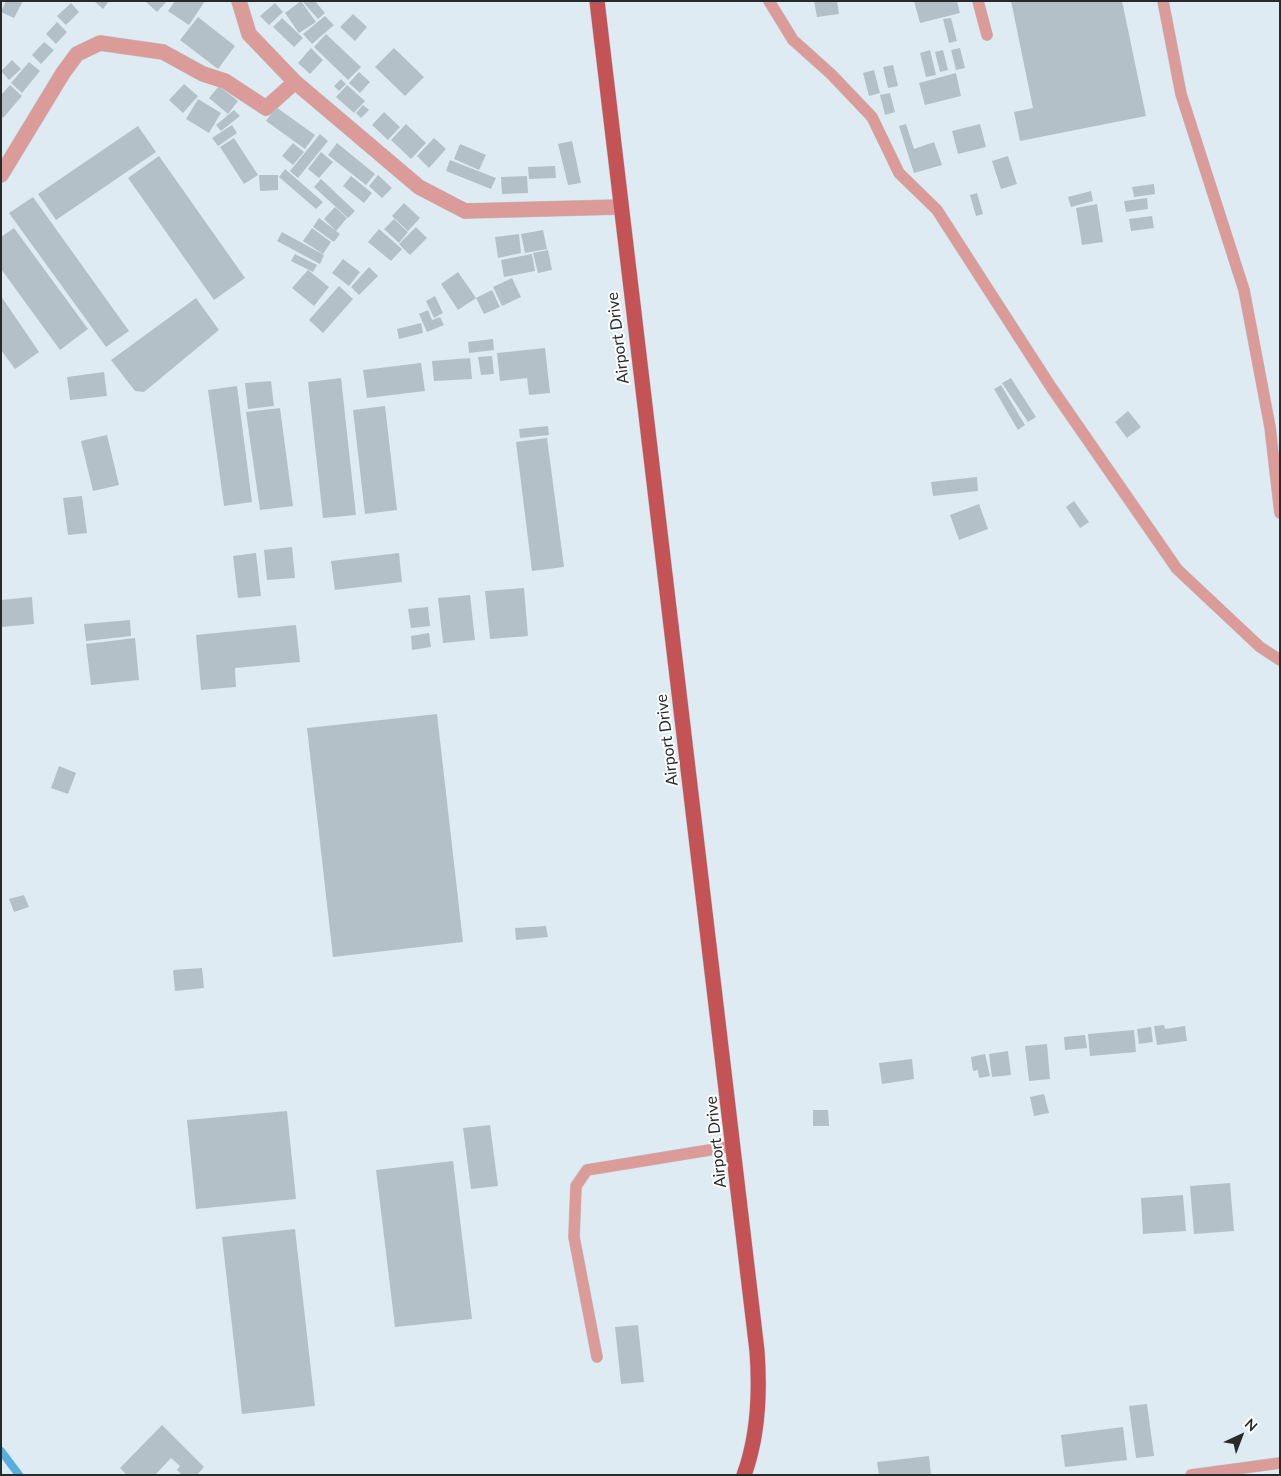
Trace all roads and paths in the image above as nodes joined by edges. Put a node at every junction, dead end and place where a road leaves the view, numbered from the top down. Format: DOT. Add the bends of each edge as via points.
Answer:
graph roads {
  1 [pos="239,1"];
  2 [pos="596,1"];
  3 [pos="769,1"];
  4 [pos="978,1"];
  5 [pos="1163,1"];
  6 [pos="987,35"];
  7 [pos="295,82"];
  8 [pos="1,175"];
  9 [pos="620,207"];
  10 [pos="1280,513"];
  11 [pos="1280,660"];
  12 [pos="734,1146"];
  13 [pos="597,1357"];
  14 [pos="1280,1463"];
  15 [pos="744,1475"];
  16 [pos="1191,1475"];
  1 -- 7 [label="street" via="249,34"];
  2 -- 9 [label="main road, Airport Drive"];
  3 -- 11 [label="lane" via="793,40 872,117 899,173 937,210 1046,379 1177,569 1260,646"];
  4 -- 6 [label="lane"];
  5 -- 10 [label="lane" via="1181,94 1244,290 1270,426"];
  7 -- 8 [label="street" via="266,108 225,81 203,74 163,52 100,43 77,54"];
  7 -- 9 [label="street" via="419,187 465,211"];
  9 -- 12 [label="main road, Airport Drive"];
  12 -- 13 [label="lane" via="587,1170 576,1186 574,1237"];
  12 -- 15 [label="main road, Airport Drive" via="759,1384"];
  14 -- 16 [label="lane"];
}
